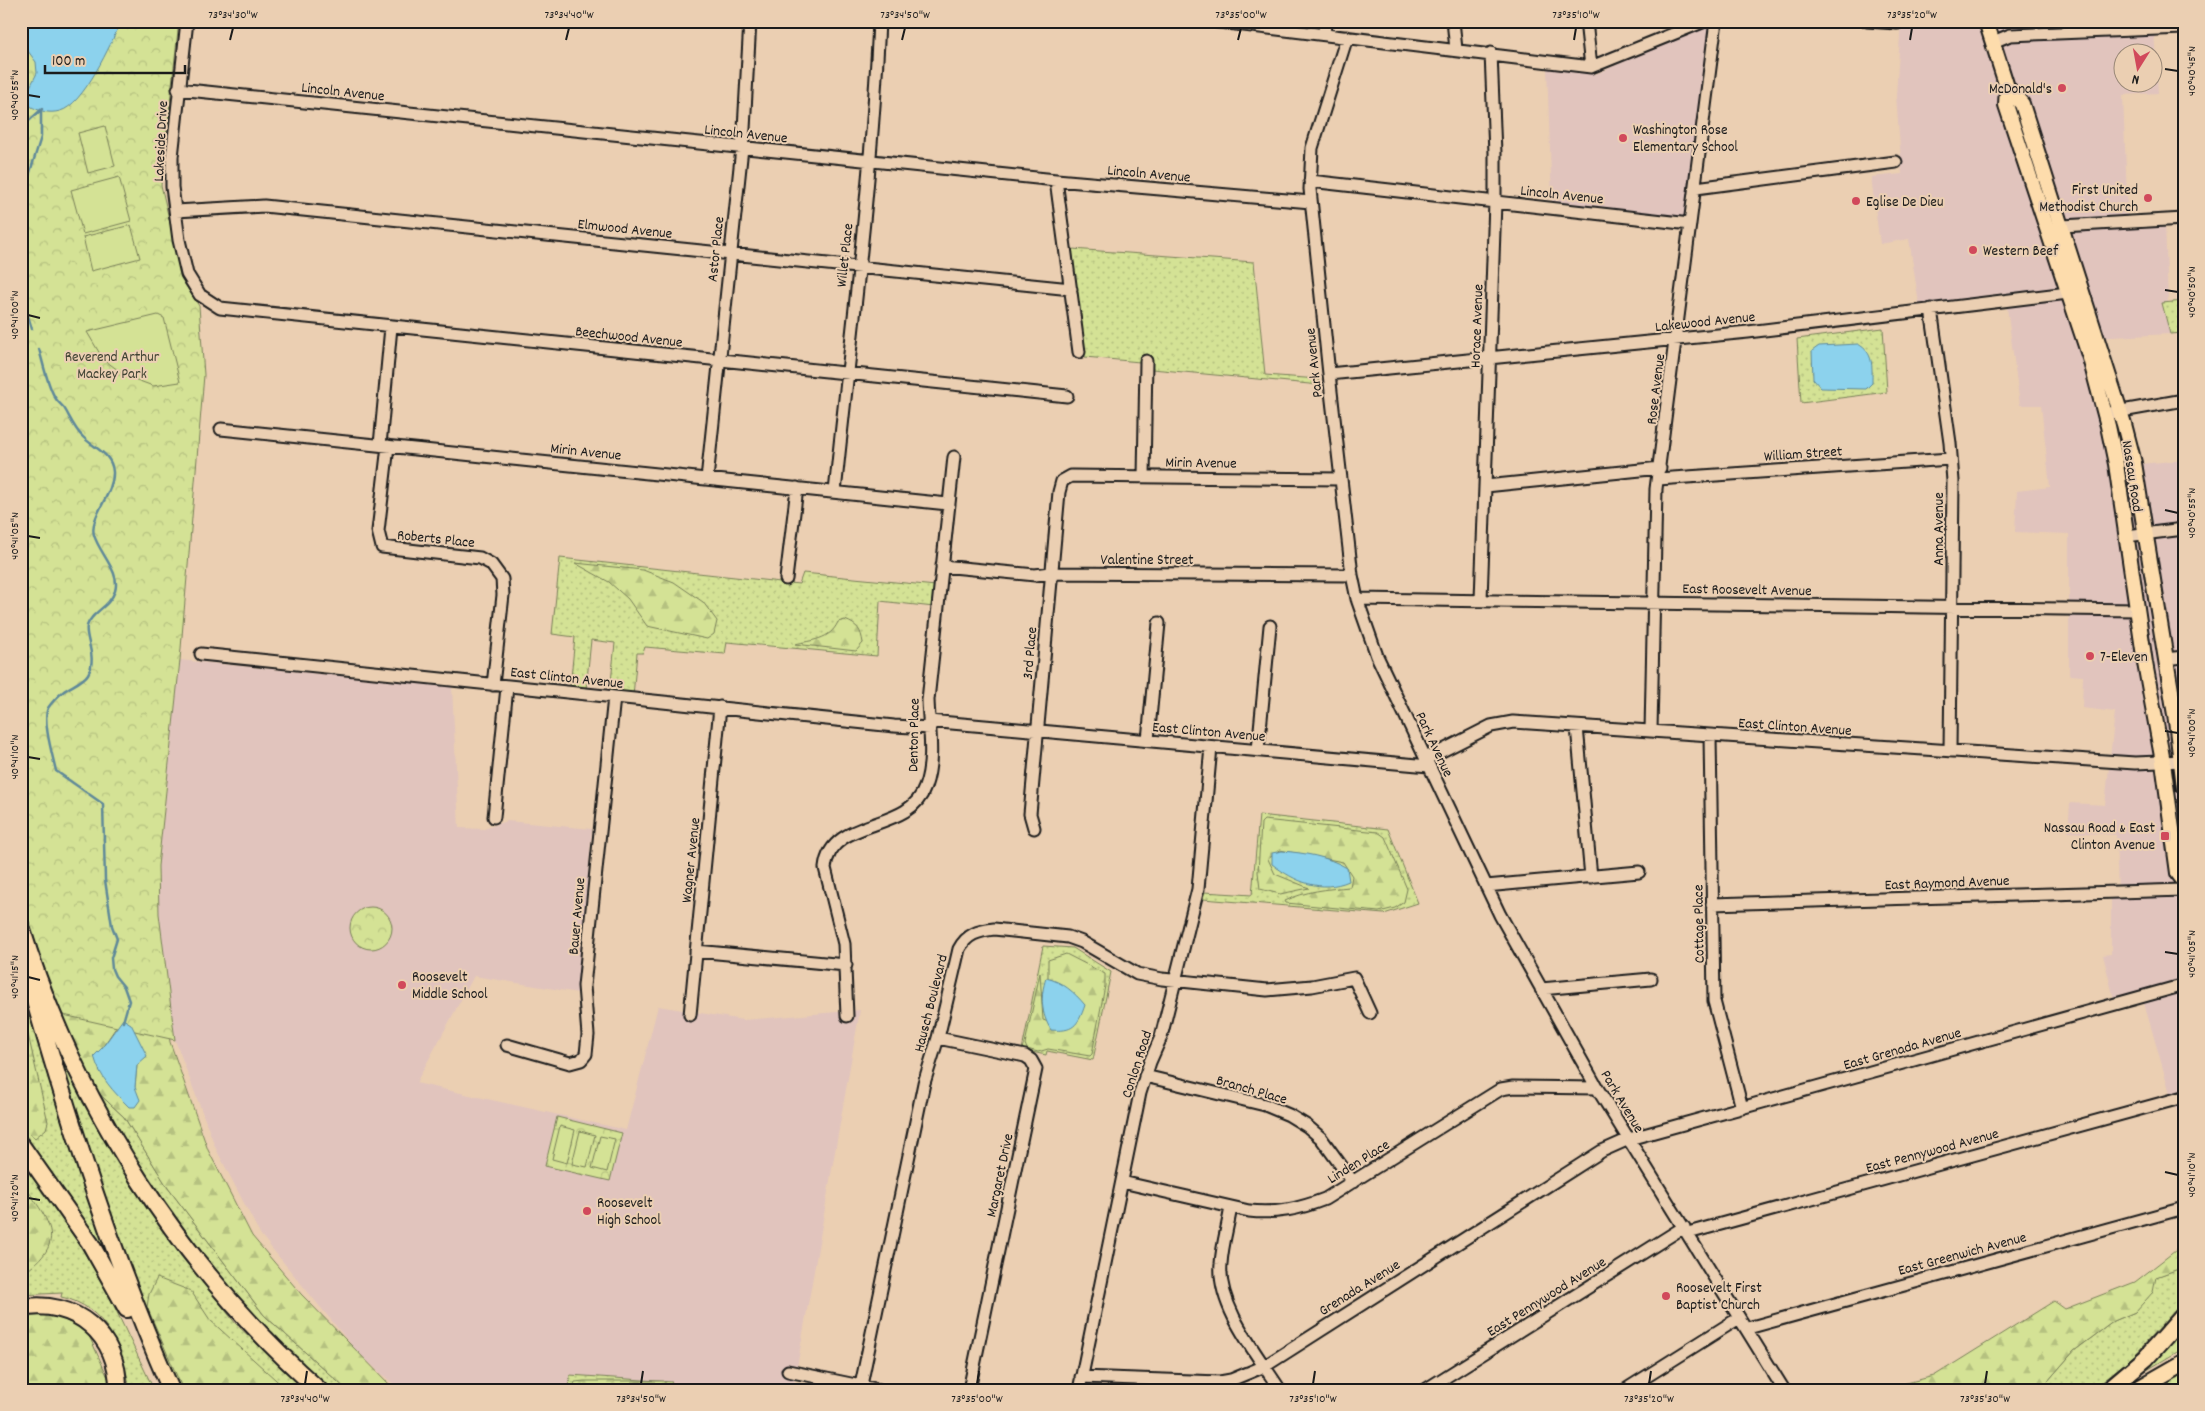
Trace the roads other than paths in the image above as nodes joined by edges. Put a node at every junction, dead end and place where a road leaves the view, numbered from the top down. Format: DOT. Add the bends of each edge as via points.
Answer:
graph roads {
  1 [pos="187,21"];
  2 [pos="750,21"];
  3 [pos="879,21"];
  4 [pos="1324,21"];
  5 [pos="1453,21"];
  6 [pos="1586,21"];
  7 [pos="1705,21"];
  8 [pos="1716,21"];
  9 [pos="1867,21"];
  10 [pos="1986,21"];
  11 [pos="1215,22"];
  12 [pos="1897,23"];
  13 [pos="2103,26"];
  14 [pos="2184,28"];
  15 [pos="1325,34"];
  16 [pos="1346,37"];
  17 [pos="1993,42"];
  18 [pos="1456,49"];
  19 [pos="1491,53"];
  20 [pos="1591,67"];
  21 [pos="2007,87"];
  22 [pos="178,89"];
  23 [pos="741,147"];
  24 [pos="869,161"];
  25 [pos="1896,162"];
  26 [pos="1056,180"];
  27 [pos="1310,181"];
  28 [pos="1696,188"];
  29 [pos="1311,202"];
  30 [pos="1495,202"];
  31 [pos="176,211"];
  32 [pos="2041,211"];
  33 [pos="2184,219"];
  34 [pos="1690,224"];
  35 [pos="2062,226"];
  36 [pos="730,254"];
  37 [pos="858,267"];
  38 [pos="195,289"];
  39 [pos="1071,289"];
  40 [pos="2083,292"];
  41 [pos="2068,293"];
  42 [pos="1931,309"];
  43 [pos="391,327"];
  44 [pos="1676,339"];
  45 [pos="1079,352"];
  46 [pos="1490,359"];
  47 [pos="719,360"];
  48 [pos="1146,361"];
  49 [pos="847,374"];
  50 [pos="1329,374"];
  51 [pos="1067,396"];
  52 [pos="2184,400"];
  53 [pos="2120,411"];
  54 [pos="2105,414"];
  55 [pos="221,429"];
  56 [pos="384,446"];
  57 [pos="954,457"];
  58 [pos="1950,459"];
  59 [pos="1659,473"];
  60 [pos="1144,477"];
  61 [pos="707,479"];
  62 [pos="1341,479"];
  63 [pos="1062,481"];
  64 [pos="1486,486"];
  65 [pos="796,488"];
  66 [pos="835,492"];
  67 [pos="948,504"];
  68 [pos="2184,528"];
  69 [pos="2145,534"];
  70 [pos="2126,536"];
  71 [pos="942,566"];
  72 [pos="1051,573"];
  73 [pos="1352,575"];
  74 [pos="786,579"];
  75 [pos="1357,599"];
  76 [pos="1481,600"];
  77 [pos="1653,603"];
  78 [pos="1952,608"];
  79 [pos="2137,610"];
  80 [pos="1159,623"];
  81 [pos="1270,626"];
  82 [pos="201,654"];
  83 [pos="2184,657"];
  84 [pos="2165,659"];
  85 [pos="493,685"];
  86 [pos="507,686"];
  87 [pos="614,697"];
  88 [pos="720,707"];
  89 [pos="930,724"];
  90 [pos="1577,727"];
  91 [pos="1037,730"];
  92 [pos="1651,732"];
  93 [pos="1710,736"];
  94 [pos="1148,740"];
  95 [pos="1211,747"];
  96 [pos="1258,750"];
  97 [pos="1950,751"];
  98 [pos="2174,761"];
  99 [pos="1427,762"];
  100 [pos="2184,787"];
  101 [pos="494,817"];
  102 [pos="1034,828"];
  103 [pos="1639,872"];
  104 [pos="1591,877"];
  105 [pos="2184,881"];
  106 [pos="1486,886"];
  107 [pos="2184,890"];
  108 [pos="1712,904"];
  109 [pos="21,926"];
  110 [pos="696,950"];
  111 [pos="21,951"];
  112 [pos="846,965"];
  113 [pos="1651,979"];
  114 [pos="1176,980"];
  115 [pos="2184,985"];
  116 [pos="1541,989"];
  117 [pos="1370,1013"];
  118 [pos="690,1015"];
  119 [pos="847,1016"];
  120 [pos="938,1038"];
  121 [pos="507,1045"];
  122 [pos="1145,1076"];
  123 [pos="1597,1088"];
  124 [pos="2184,1096"];
  125 [pos="1742,1108"];
  126 [pos="1629,1139"];
  127 [pos="21,1145"];
  128 [pos="1122,1182"];
  129 [pos="1353,1182"];
  130 [pos="1231,1207"];
  131 [pos="2184,1208"];
  132 [pos="1686,1230"];
  133 [pos="21,1308"];
  134 [pos="2184,1315"];
  135 [pos="1739,1318"];
  136 [pos="1748,1328"];
  137 [pos="2184,1362"];
  138 [pos="1264,1366"];
  139 [pos="788,1372"];
  140 [pos="1081,1377"];
  141 [pos="861,1388"];
  142 [pos="118,1390"];
  143 [pos="163,1390"];
  144 [pos="171,1390"];
  145 [pos="319,1390"];
  146 [pos="880,1390"];
  147 [pos="969,1390"];
  148 [pos="1079,1390"];
  149 [pos="1280,1390"];
  150 [pos="1425,1390"];
  151 [pos="1625,1390"];
  152 [pos="1784,1390"];
  153 [pos="2108,1390"];
  154 [pos="2137,1390"];
  1 -- 22 [label="street, Lakeside Drive"];
  2 -- 23 [label="street, Astor Place"];
  3 -- 24 [label="street, Willet Place"];
  4 -- 15 [label="street"];
  5 -- 18 [label="street"];
  6 -- 20 [label="street"];
  7 -- 20 [label="street"];
  8 -- 28 [label="street, Rose Avenue"];
  9 -- 12 [label="street"];
  10 -- 17 [label="main road, Nassau Road"];
  11 -- 15 [label="street"];
  13 -- 14 [label="street"];
  13 -- 17 [label="street" via="2010,35"];
  15 -- 16 [label="street"];
  16 -- 18 [label="street"];
  16 -- 27 [label="street, Park Avenue" via="1312,148"];
  17 -- 21 [label="main road, Nassau Road"];
  18 -- 19 [label="street"];
  19 -- 20 [label="street"];
  19 -- 30 [label="street, Horace Avenue"];
  21 -- 32 [label="main road, Nassau Road" via="2006,105"];
  21 -- 35 [label="main road, Nassau Road" via="2022,104"];
  22 -- 23 [label="street, Lincoln Avenue"];
  22 -- 31 [label="street, Lakeside Drive" via="172,157"];
  23 -- 24 [label="street, Lincoln Avenue"];
  23 -- 36 [label="street, Astor Place"];
  24 -- 26 [label="street, Lincoln Avenue"];
  24 -- 37 [label="street, Willet Place"];
  25 -- 28 [label="street"];
  26 -- 29 [label="street, Lincoln Avenue"];
  26 -- 39 [label="street"];
  27 -- 29 [label="street, Park Avenue"];
  27 -- 30 [label="street, Lincoln Avenue"];
  28 -- 34 [label="street, Rose Avenue"];
  29 -- 50 [label="street, Park Avenue"];
  30 -- 34 [label="street, Lincoln Avenue"];
  30 -- 46 [label="street, Horace Avenue"];
  31 -- 36 [label="street, Elmwood Avenue" via="264,206"];
  31 -- 38 [label="street, Lakeside Drive" via="187,274"];
  32 -- 35 [label="main road" via="2054,224"];
  32 -- 41 [label="main road, Nassau Road"];
  33 -- 35 [label="street"];
  34 -- 44 [label="street, Rose Avenue"];
  35 -- 40 [label="main road, Nassau Road"];
  36 -- 37 [label="street, Elmwood Avenue"];
  36 -- 47 [label="street, Astor Place"];
  37 -- 39 [label="street, Elmwood Avenue"];
  37 -- 49 [label="street, Willet Place"];
  38 -- 43 [label="street, Beechwood Avenue" via="211,304 228,309"];
  39 -- 45 [label="street"];
  40 -- 41 [label="street, Lakewood Avenue"];
  40 -- 53 [label="main road, Nassau Road"];
  41 -- 42 [label="street, Lakewood Avenue"];
  41 -- 54 [label="main road, Nassau Road"];
  42 -- 44 [label="street, Lakewood Avenue"];
  42 -- 58 [label="street, Anna Avenue"];
  43 -- 47 [label="street, Beechwood Avenue"];
  43 -- 56 [label="street, Roberts Place"];
  44 -- 46 [label="street, Lakewood Avenue"];
  44 -- 59 [label="street, Rose Avenue"];
  46 -- 50 [label="street, Lakewood Avenue"];
  46 -- 64 [label="street, Horace Avenue"];
  47 -- 49 [label="street, Beechwood Avenue"];
  47 -- 61 [label="street, Astor Place"];
  48 -- 60 [label="street"];
  49 -- 51 [label="street, Beechwood Avenue"];
  49 -- 66 [label="street, Willet Place"];
  50 -- 62 [label="street, Park Avenue"];
  52 -- 53 [label="street"];
  53 -- 54 [label="street"];
  53 -- 69 [label="main road, Nassau Road" via="2134,463"];
  54 -- 70 [label="main road, Nassau Road"];
  55 -- 56 [label="street, Mirin Avenue"];
  56 -- 61 [label="street, Mirin Avenue"];
  56 -- 85 [label="street, Roberts Place" via="378,531 382,547 480,558 491,564 502,579"];
  57 -- 67 [label="street, Denton Place"];
  58 -- 59 [label="street, William Street"];
  58 -- 78 [label="street, Anna Avenue" via="1953,481"];
  59 -- 64 [label="street, William Street"];
  59 -- 77 [label="street, Rose Avenue"];
  60 -- 62 [label="street, Mirin Avenue"];
  60 -- 63 [label="street, Mirin Avenue" via="1071,476"];
  61 -- 65 [label="street, Mirin Avenue"];
  62 -- 73 [label="street, Park Avenue"];
  63 -- 72 [label="street, 3rd Place"];
  64 -- 76 [label="street, Horace Avenue"];
  65 -- 66 [label="street, Mirin Avenue"];
  65 -- 74 [label="street"];
  66 -- 67 [label="street, Mirin Avenue"];
  67 -- 71 [label="street, Denton Place"];
  68 -- 69 [label="street"];
  69 -- 70 [label="street"];
  69 -- 84 [label="main road, Nassau Road"];
  70 -- 79 [label="main road, Nassau Road"];
  71 -- 72 [label="street, Valentine Street" via="1035,575"];
  71 -- 89 [label="street, Denton Place" via="928,700"];
  72 -- 73 [label="street, Valentine Street"];
  72 -- 91 [label="street, 3rd Place"];
  73 -- 75 [label="street, Park Avenue"];
  75 -- 76 [label="street, East Roosevelt Avenue"];
  75 -- 99 [label="street, Park Avenue" via="1377,656"];
  76 -- 77 [label="street, East Roosevelt Avenue"];
  77 -- 78 [label="street, East Roosevelt Avenue"];
  77 -- 92 [label="street, Rose Avenue"];
  78 -- 79 [label="street, East Roosevelt Avenue"];
  78 -- 97 [label="street, Anna Avenue"];
  79 -- 98 [label="main road, Nassau Road"];
  80 -- 94 [label="street"];
  81 -- 96 [label="street"];
  82 -- 85 [label="street, East Clinton Avenue"];
  83 -- 84 [label="street"];
  84 -- 98 [label="main road, Nassau Road"];
  85 -- 86 [label="street, East Clinton Avenue"];
  86 -- 87 [label="street, East Clinton Avenue"];
  86 -- 101 [label="street"];
  87 -- 88 [label="street, East Clinton Avenue"];
  87 -- 121 [label="street, Bauer Avenue" via="585,983 586,1054 581,1060 570,1063"];
  88 -- 89 [label="street, East Clinton Avenue" via="894,726"];
  88 -- 110 [label="street, Wagner Avenue"];
  89 -- 91 [label="street, East Clinton Avenue"];
  89 -- 112 [label="street, Denton Place" via="928,774 918,801 902,813 844,837 826,856 825,868"];
  90 -- 92 [label="street, East Clinton Avenue"];
  90 -- 99 [label="street, East Clinton Avenue" via="1502,723"];
  90 -- 104 [label="street"];
  91 -- 94 [label="street, East Clinton Avenue"];
  91 -- 102 [label="street, 3rd Place" via="1030,814"];
  92 -- 93 [label="street, East Clinton Avenue"];
  93 -- 97 [label="street, East Clinton Avenue"];
  93 -- 108 [label="street, Cottage Place"];
  94 -- 95 [label="street, East Clinton Avenue"];
  95 -- 96 [label="street, East Clinton Avenue"];
  95 -- 114 [label="street, Conlon Road" via="1198,889"];
  96 -- 99 [label="street, East Clinton Avenue"];
  97 -- 98 [label="street, East Clinton Avenue" via="2135,763"];
  98 -- 100 [label="main road, Nassau Road"];
  98 -- 105 [label="main road, Nassau Road" via="2178,873"];
  99 -- 106 [label="street, Park Avenue"];
  103 -- 104 [label="street"];
  104 -- 106 [label="street"];
  106 -- 116 [label="street, Park Avenue"];
  107 -- 108 [label="street, East Raymond Avenue"];
  108 -- 125 [label="street, Cottage Place" via="1714,1001"];
  109 -- 145 [label="highway" via="69,1051 132,1168 188,1249 222,1290 270,1344"];
  110 -- 112 [label="street"];
  110 -- 118 [label="street, Wagner Avenue"];
  111 -- 144 [label="highway" via="94,1192 141,1320"];
  112 -- 119 [label="street, Denton Place"];
  113 -- 116 [label="street"];
  114 -- 117 [label="street, Hausch Boulevard" via="1267,990 1354,978"];
  114 -- 120 [label="street, Hausch Boulevard" via="1137,974 1068,937 982,930 967,938 959,950"];
  114 -- 122 [label="street, Conlon Road"];
  115 -- 125 [label="street, East Grenada Avenue"];
  116 -- 123 [label="street, Park Avenue"];
  120 -- 141 [label="street, Hausch Boulevard" via="924,1083"];
  120 -- 147 [label="street, Margaret Drive" via="1025,1056 1036,1069"];
  122 -- 128 [label="street, Conlon Road"];
  122 -- 129 [label="street, Branch Place" via="1265,1105 1290,1115 1320,1138"];
  123 -- 126 [label="street, Park Avenue"];
  123 -- 129 [label="street, Linden Place" via="1501,1089"];
  124 -- 132 [label="street, East Pennywood Avenue"];
  125 -- 126 [label="street, East Grenada Avenue"];
  126 -- 132 [label="street, Park Avenue"];
  126 -- 138 [label="street, Grenada Avenue" via="1602,1151"];
  127 -- 143 [label="highway" via="111,1277"];
  128 -- 130 [label="street, Linden Place"];
  128 -- 140 [label="street, Conlon Road"];
  129 -- 130 [label="street, Linden Place" via="1300,1209 1267,1212"];
  130 -- 138 [label="street" via="1220,1265 1222,1286 1233,1316"];
  131 -- 136 [label="street, East Greenwich Avenue"];
  132 -- 135 [label="street, Park Avenue"];
  132 -- 150 [label="street, East Pennywood Avenue"];
  133 -- 142 [label="highway" via="58,1307 89,1323 112,1354 118,1374"];
  134 -- 153 [label="highway" via="2135,1368"];
  135 -- 136 [label="street, Park Avenue"];
  135 -- 151 [label="street"];
  136 -- 152 [label="street, Park Avenue"];
  137 -- 154 [label="highway"];
  138 -- 140 [label="street, Grenada Avenue" via="1220,1382"];
  138 -- 149 [label="street"];
  139 -- 141 [label="street"];
  140 -- 148 [label="street, Conlon Road"];
  141 -- 146 [label="street"];
}
